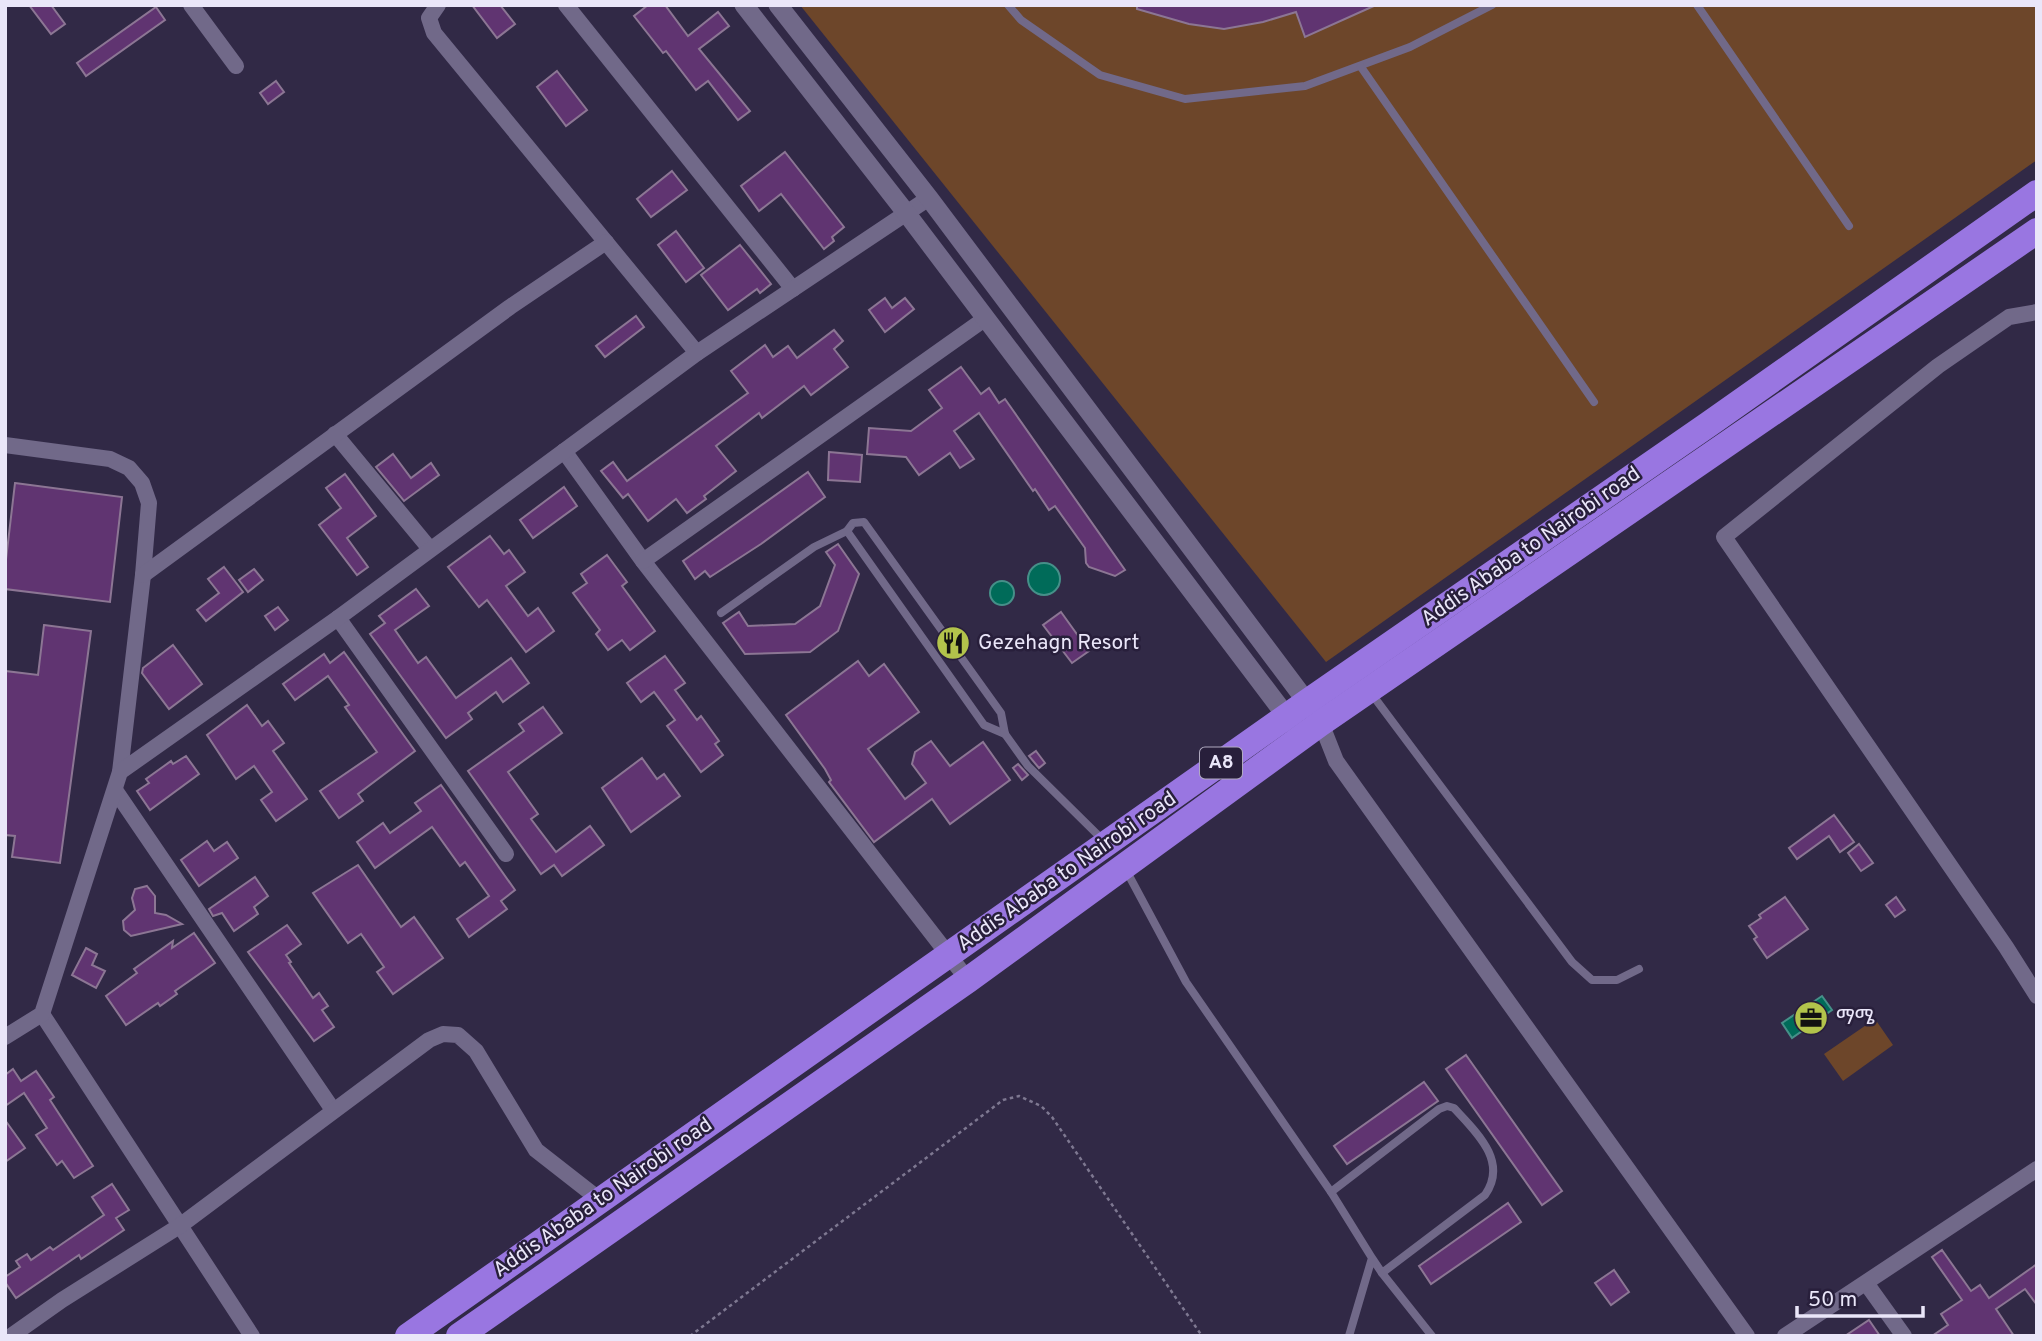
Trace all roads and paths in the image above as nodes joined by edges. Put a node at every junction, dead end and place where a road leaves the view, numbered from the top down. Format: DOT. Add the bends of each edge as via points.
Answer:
graph roads {
  1 [pos="191,5"];
  2 [pos="438,5"];
  3 [pos="566,5"];
  4 [pos="744,5"];
  5 [pos="778,5"];
  6 [pos="1008,5"];
  7 [pos="1492,5"];
  8 [pos="1697,5"];
  9 [pos="236,66"];
  10 [pos="1362,67"];
  11 [pos="2037,193"];
  12 [pos="929,198"];
  13 [pos="907,214"];
  14 [pos="1849,226"];
  15 [pos="2037,231"];
  16 [pos="606,243"];
  17 [pos="793,289"];
  18 [pos="2037,312"];
  19 [pos="986,318"];
  20 [pos="696,353"];
  21 [pos="1594,402"];
  22 [pos="335,434"];
  23 [pos="5,445"];
  24 [pos="564,450"];
  25 [pos="847,531"];
  26 [pos="430,549"];
  27 [pos="643,561"];
  28 [pos="143,575"];
  29 [pos="721,613"];
  30 [pos="338,618"];
  31 [pos="1369,690"];
  32 [pos="1304,720"];
  33 [pos="1005,733"];
  34 [pos="1336,761"];
  35 [pos="120,772"];
  36 [pos="115,790"];
  37 [pos="1106,844"];
  38 [pos="506,855"];
  39 [pos="1124,867"];
  40 [pos="949,955"];
  41 [pos="1639,969"];
  42 [pos="968,980"];
  43 [pos="2037,996"];
  44 [pos="42,1014"];
  45 [pos="5,1037"];
  46 [pos="333,1110"];
  47 [pos="2037,1169"];
  48 [pos="1331,1192"];
  49 [pos="600,1200"];
  50 [pos="181,1226"];
  51 [pos="1372,1258"];
  52 [pos="1382,1273"];
  53 [pos="1866,1283"];
  54 [pos="10,1336"];
  55 [pos="252,1336"];
  56 [pos="408,1336"];
  57 [pos="459,1336"];
  58 [pos="690,1336"];
  59 [pos="1202,1336"];
  60 [pos="1349,1336"];
  61 [pos="1432,1336"];
  62 [pos="1747,1336"];
  63 [pos="1785,1336"];
  64 [pos="1904,1336"];
  1 -- 9 [label="street"];
  2 -- 16 [label="street" via="429,18 434,33"];
  3 -- 17 [label="street"];
  4 -- 13 [label="street"];
  5 -- 12 [label="street"];
  6 -- 10 [label="lane" via="1021,20 1100,75 1185,99 1305,86"];
  7 -- 10 [label="lane"];
  8 -- 14 [label="lane"];
  10 -- 21 [label="lane"];
  11 -- 32 [label="highway, Addis Ababa to Nairobi road / A8"];
  12 -- 13 [label="street"];
  12 -- 32 [label="street"];
  13 -- 17 [label="street"];
  13 -- 19 [label="street"];
  15 -- 31 [label="highway, Addis Ababa to Nairobi road / A8"];
  16 -- 20 [label="street"];
  16 -- 22 [label="street"];
  17 -- 20 [label="street"];
  18 -- 43 [label="street" via="2009,317 1938,366 1724,537"];
  19 -- 27 [label="street"];
  19 -- 32 [label="street"];
  20 -- 24 [label="street"];
  22 -- 26 [label="street"];
  22 -- 28 [label="street"];
  23 -- 28 [label="street" via="110,459 129,468 142,483 149,503"];
  24 -- 26 [label="street"];
  24 -- 27 [label="street"];
  25 -- 29 [label="lane" via="814,547"];
  25 -- 33 [label="lane" via="984,725"];
  25 -- 33 [label="lane" via="853,523 864,522 1002,713"];
  26 -- 30 [label="street"];
  27 -- 40 [label="street"];
  28 -- 35 [label="street"];
  30 -- 35 [label="street"];
  30 -- 38 [label="street"];
  31 -- 32 [label="highway, Addis Ababa to Nairobi road / A8"];
  31 -- 41 [label="lane" via="1572,962 1592,980 1617,980"];
  32 -- 34 [label="street"];
  32 -- 34 [label="street"];
  32 -- 37 [label="highway, Addis Ababa to Nairobi road / A8"];
  32 -- 39 [label="highway, Addis Ababa to Nairobi road / A8"];
  33 -- 37 [label="lane" via="1028,766"];
  34 -- 62 [label="street"];
  35 -- 36 [label="street"];
  36 -- 44 [label="street"];
  36 -- 46 [label="street"];
  37 -- 40 [label="highway, Addis Ababa to Nairobi road / A8"];
  39 -- 42 [label="highway, Addis Ababa to Nairobi road / A8"];
  39 -- 48 [label="lane" via="1186,982"];
  40 -- 42 [label="street"];
  40 -- 49 [label="highway, Addis Ababa to Nairobi road / A8"];
  42 -- 57 [label="highway, Addis Ababa to Nairobi road / A8"];
  44 -- 45 [label="street"];
  44 -- 50 [label="street"];
  46 -- 49 [label="street" via="429,1040 443,1034 458,1035 476,1051 536,1150"];
  46 -- 50 [label="street"];
  47 -- 53 [label="street"];
  48 -- 51 [label="lane"];
  48 -- 52 [label="lane" via="1447,1106 1454,1108 1487,1146 1492,1185 1485,1195"];
  49 -- 56 [label="highway, Addis Ababa to Nairobi road / A8"];
  50 -- 54 [label="street"];
  50 -- 55 [label="street"];
  51 -- 52 [label="lane"];
  51 -- 60 [label="lane"];
  52 -- 61 [label="lane"];
  53 -- 63 [label="street"];
  53 -- 64 [label="street"];
  58 -- 59 [label="path" via="1003,1100 1019,1096 1052,1117"];
}
